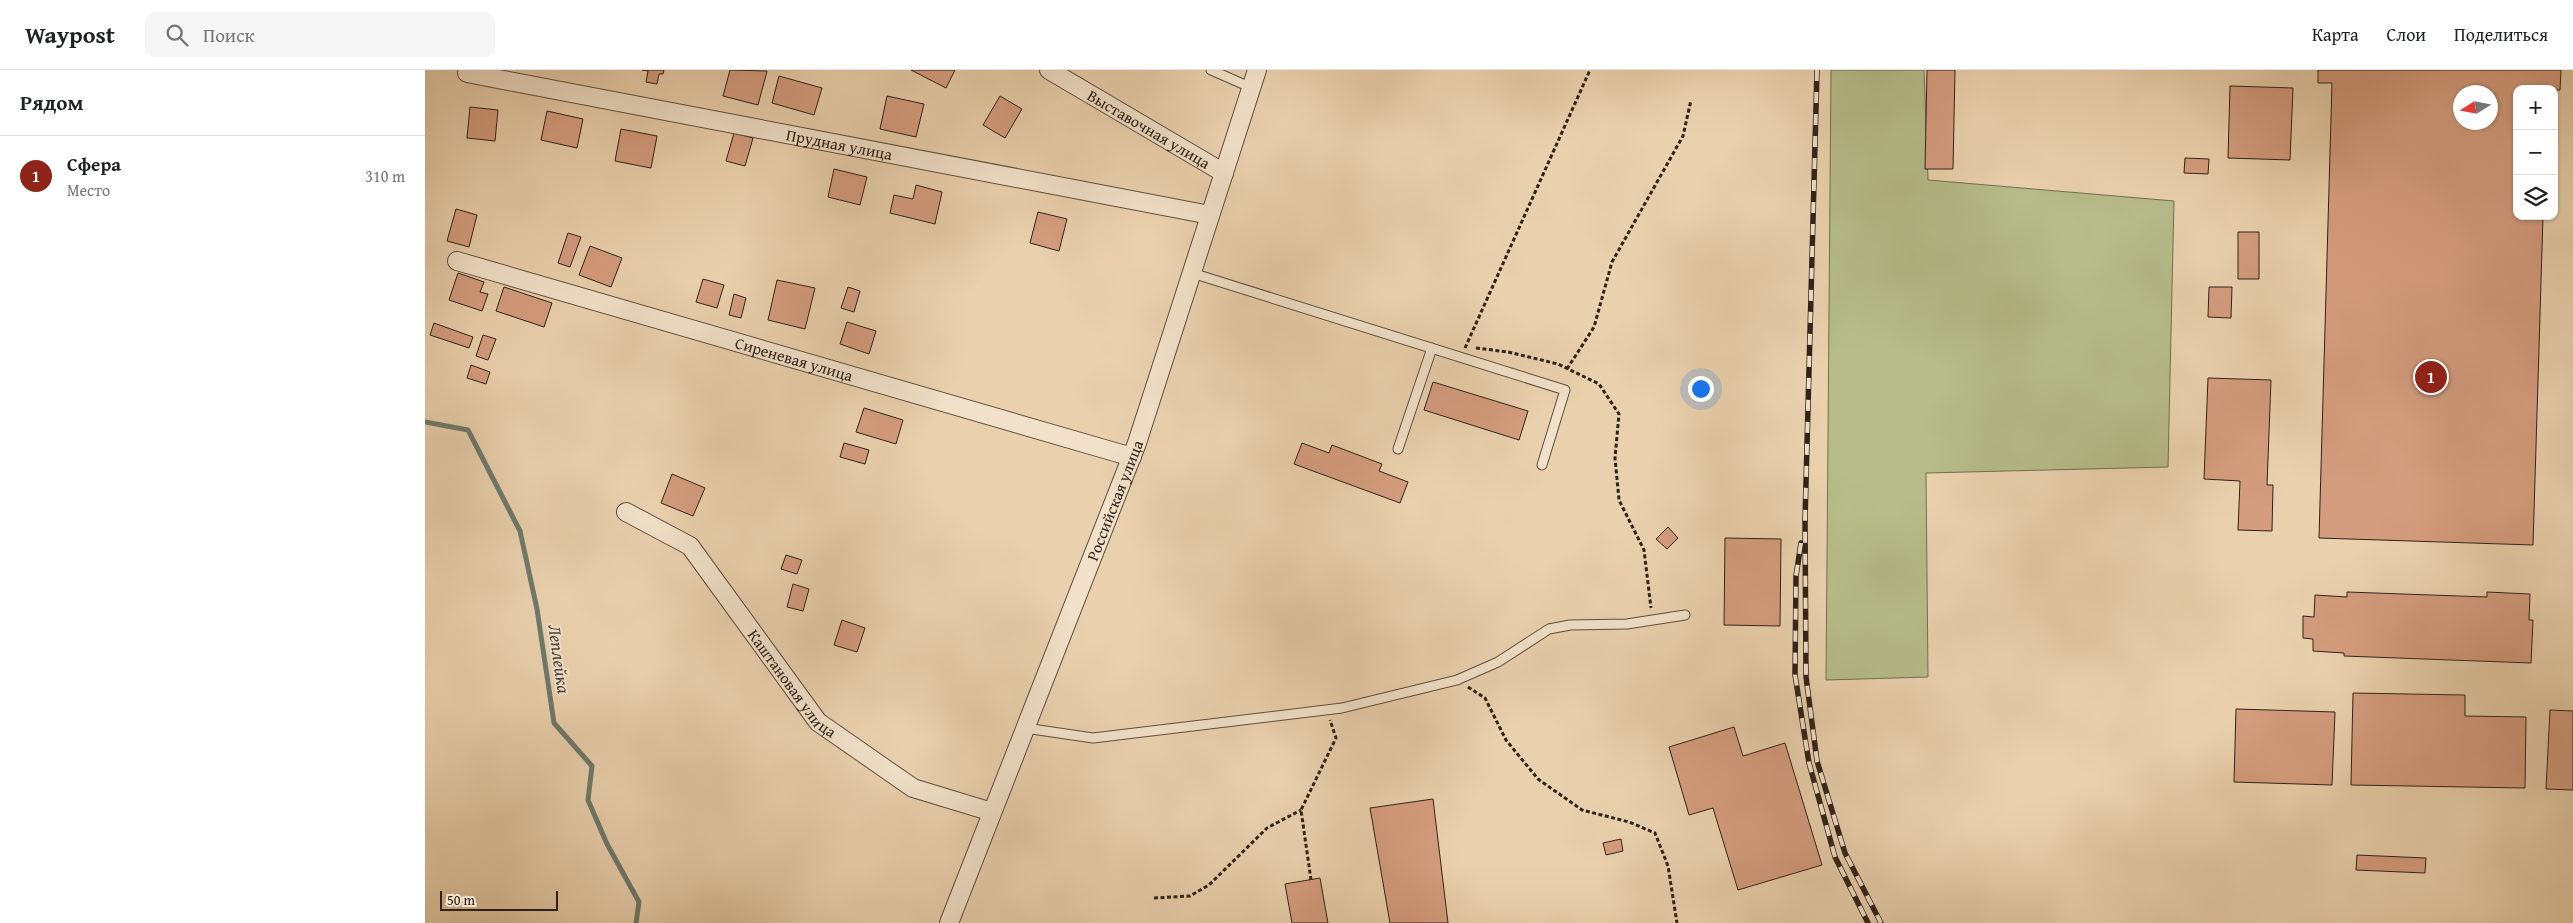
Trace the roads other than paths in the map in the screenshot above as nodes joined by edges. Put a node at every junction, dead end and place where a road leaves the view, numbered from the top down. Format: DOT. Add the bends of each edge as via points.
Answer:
graph roads {
  1 [pos="1049,70"];
  2 [pos="1211,70"];
  3 [pos="1257,70"];
  4 [pos="467,73"];
  5 [pos="1252,88"];
  6 [pos="1224,173"];
  7 [pos="1211,215"];
  8 [pos="457,261"];
  9 [pos="1192,273"];
  10 [pos="1432,348"];
  11 [pos="1398,449"];
  12 [pos="1131,457"];
  13 [pos="1542,465"];
  14 [pos="626,512"];
  15 [pos="1685,615"];
  16 [pos="1025,728"];
  17 [pos="992,812"];
  18 [pos="949,923"];
  1 -- 6 [label="street, Выставочная улица"];
  2 -- 5 [label="lane"];
  3 -- 5 [label="street, Российская улица"];
  4 -- 7 [label="street, Прудная улица"];
  5 -- 6 [label="street, Российская улица"];
  6 -- 7 [label="street, Российская улица"];
  7 -- 9 [label="street, Российская улица"];
  8 -- 12 [label="street, Сиреневая улица"];
  9 -- 10 [label="lane"];
  9 -- 12 [label="street, Российская улица"];
  10 -- 11 [label="lane"];
  10 -- 13 [label="lane" via="1565,390"];
  12 -- 16 [label="street, Российская улица"];
  14 -- 17 [label="street, Каштановая улица" via="690,546 818,722 913,788"];
  15 -- 16 [label="lane" via="1627,624 1570,625 1549,629 1498,662 1457,680 1327,710 1093,738"];
  16 -- 17 [label="street, Российская улица"];
  17 -- 18 [label="street, Российская улица"];
}
